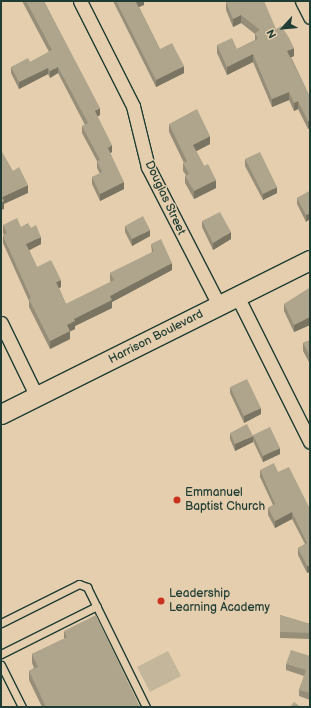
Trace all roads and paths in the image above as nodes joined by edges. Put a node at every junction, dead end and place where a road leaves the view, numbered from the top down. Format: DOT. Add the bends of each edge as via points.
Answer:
graph roads {
  1 [pos="80,1"];
  2 [pos="302,1"];
  3 [pos="310,17"];
  4 [pos="310,260"];
  5 [pos="237,296"];
  6 [pos="219,305"];
  7 [pos="1,323"];
  8 [pos="37,396"];
  9 [pos="1,414"];
  10 [pos="310,442"];
  11 [pos="97,606"];
  12 [pos="1,623"];
  13 [pos="1,654"];
  14 [pos="1,665"];
  15 [pos="22,707"];
  16 [pos="146,707"];
  1 -- 6 [label="street, Douglas Street" via="133,106 148,167"];
  2 -- 3 [label="street"];
  4 -- 5 [label="main road, Harrison Boulevard"];
  5 -- 6 [label="main road, Harrison Boulevard"];
  5 -- 10 [label="street"];
  6 -- 8 [label="main road, Harrison Boulevard"];
  7 -- 8 [label="street"];
  8 -- 9 [label="main road, Harrison Boulevard"];
  11 -- 12 [label="lane" via="87,587 79,584"];
  11 -- 13 [label="lane"];
  11 -- 16 [label="lane"];
  14 -- 15 [label="lane"];
}
